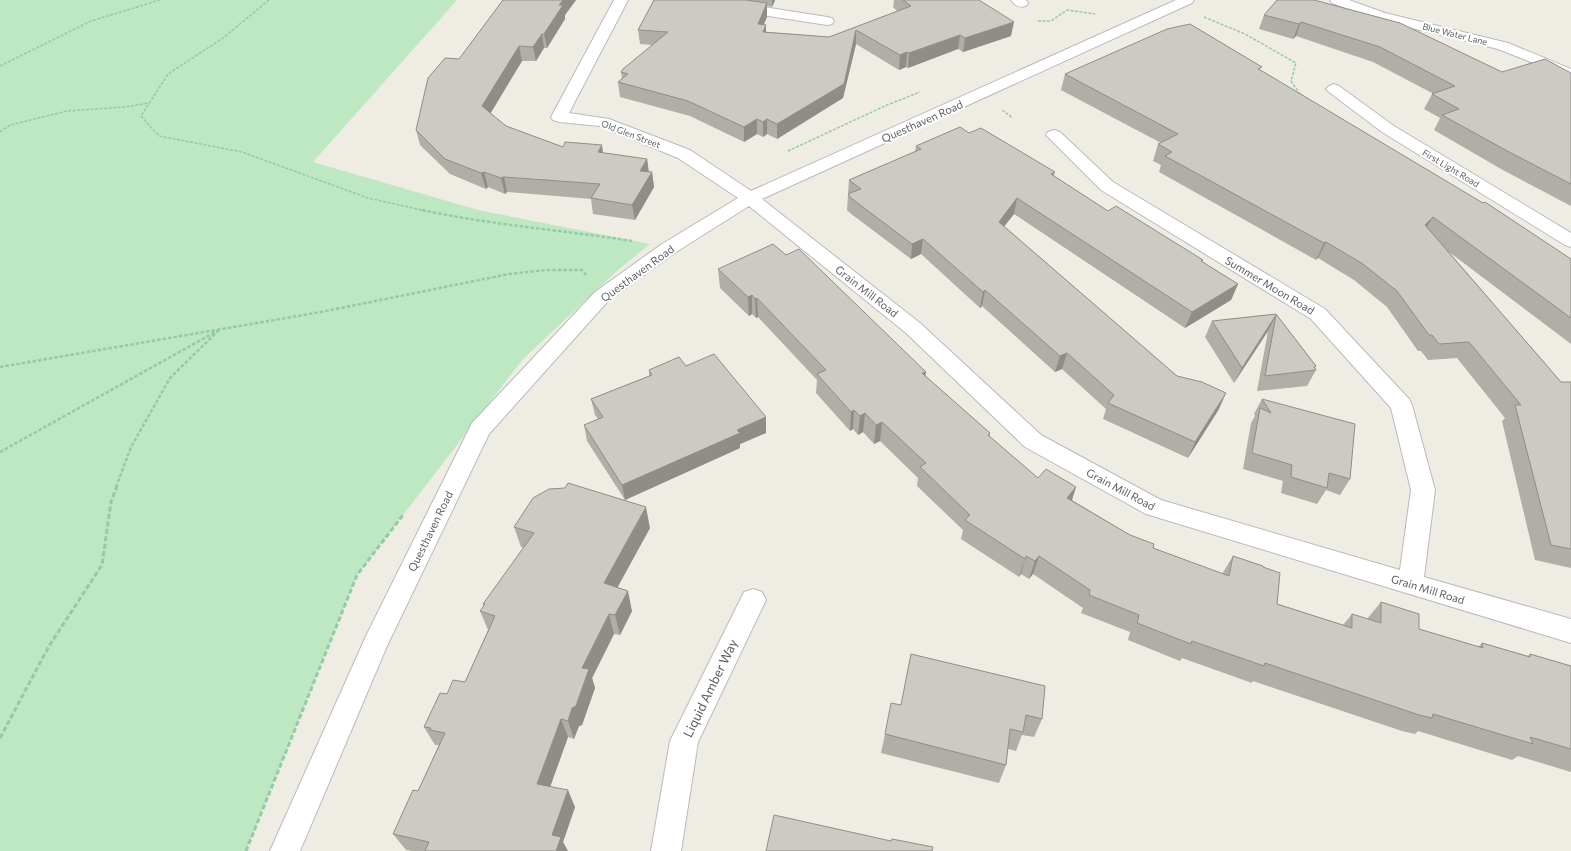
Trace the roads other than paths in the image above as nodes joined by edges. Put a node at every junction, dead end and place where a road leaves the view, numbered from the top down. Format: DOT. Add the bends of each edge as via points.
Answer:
graph roads {
  1 [pos="621,0"];
  2 [pos="692,0"];
  3 [pos="1187,0"];
  4 [pos="1338,0"];
  5 [pos="827,21"];
  6 [pos="1571,74"];
  7 [pos="1334,89"];
  8 [pos="1054,135"];
  9 [pos="750,198"];
  10 [pos="1571,241"];
  11 [pos="1411,583"];
  12 [pos="753,600"];
  13 [pos="1571,631"];
  14 [pos="285,851"];
  15 [pos="666,851"];
  1 -- 9 [label="street, Old Glen Street" via="559,118 603,122 684,154"];
  2 -- 5 [label="street"];
  3 -- 9 [label="street, Questhaven Road"];
  4 -- 6 [label="street, Blue Water Lane" via="1380,16 1502,46"];
  7 -- 10 [label="street, First Light Road" via="1388,129"];
  8 -- 11 [label="street, Summer Moon Road" via="1107,186 1318,314 1401,405 1423,490"];
  9 -- 11 [label="street, Grain Mill Road" via="913,328 1033,441 1154,507"];
  9 -- 14 [label="street, Questhaven Road" via="669,248 602,296 480,429 374,644"];
  11 -- 13 [label="street, Grain Mill Road"];
  12 -- 15 [label="street, Liquid Amber Way" via="684,741"];
}
